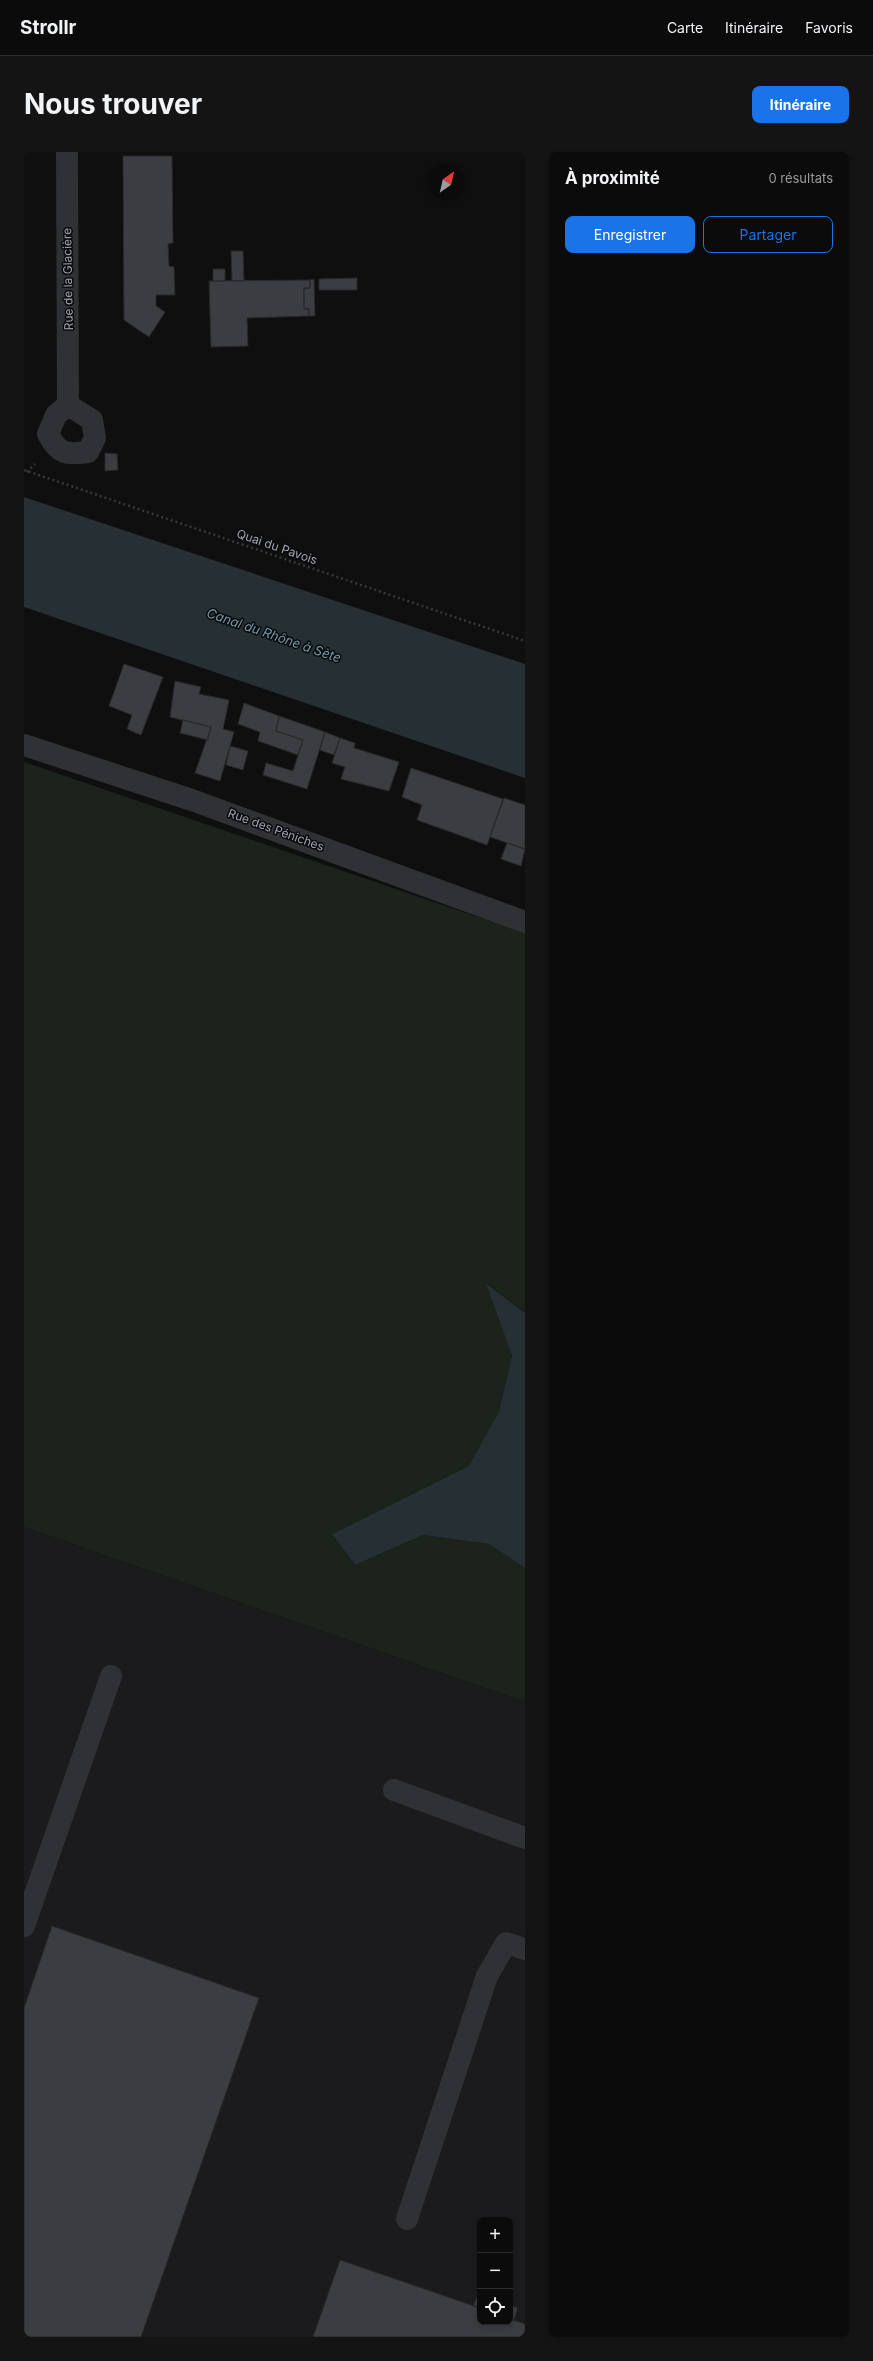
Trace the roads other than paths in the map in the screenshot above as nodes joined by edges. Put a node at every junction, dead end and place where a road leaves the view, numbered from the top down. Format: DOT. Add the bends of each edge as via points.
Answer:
graph roads {
  1 [pos="67,152"];
  2 [pos="68,405"];
  3 [pos="24,745"];
  4 [pos="525,922"];
  5 [pos="111,1676"];
  6 [pos="394,1790"];
  7 [pos="525,1838"];
  8 [pos="24,1926"];
  9 [pos="525,1949"];
  10 [pos="407,2219"];
  1 -- 2 [label="street, Rue de la Glacière"];
  3 -- 4 [label="street, Rue des Péniches" via="192,800"];
  5 -- 8 [label="street"];
  6 -- 7 [label="street"];
  9 -- 10 [label="street" via="506,1943 487,1976"];
}
